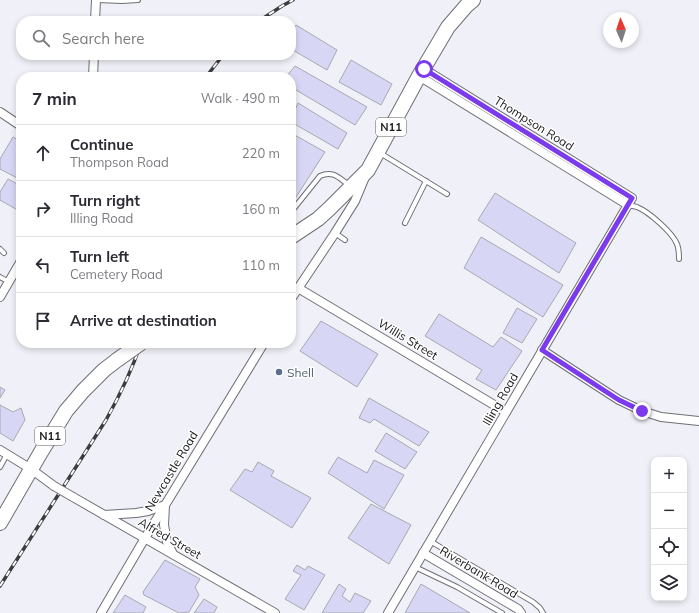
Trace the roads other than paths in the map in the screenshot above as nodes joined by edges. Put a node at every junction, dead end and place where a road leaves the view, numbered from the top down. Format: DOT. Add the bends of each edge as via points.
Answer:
graph roads {
  1 [pos="97,0"];
  2 [pos="138,0"];
  3 [pos="473,0"];
  4 [pos="95,16"];
  5 [pos="94,60"];
  6 [pos="93,72"];
  7 [pos="421,73"];
  8 [pos="0,112"];
  9 [pos="16,123"];
  10 [pos="378,152"];
  11 [pos="368,170"];
  12 [pos="426,181"];
  13 [pos="351,187"];
  14 [pos="447,194"];
  15 [pos="630,201"];
  16 [pos="296,206"];
  17 [pos="638,208"];
  18 [pos="405,223"];
  19 [pos="296,232"];
  20 [pos="335,233"];
  21 [pos="345,240"];
  22 [pos="0,249"];
  23 [pos="4,253"];
  24 [pos="679,259"];
  25 [pos="16,270"];
  26 [pos="0,277"];
  27 [pos="9,282"];
  28 [pos="298,288"];
  29 [pos="296,291"];
  30 [pos="0,297"];
  31 [pos="134,348"];
  32 [pos="261,348"];
  33 [pos="542,350"];
  34 [pos="506,412"];
  35 [pos="699,421"];
  36 [pos="3,452"];
  37 [pos="0,467"];
  38 [pos="31,469"];
  39 [pos="165,505"];
  40 [pos="104,515"];
  41 [pos="0,524"];
  42 [pos="145,538"];
  43 [pos="430,541"];
  44 [pos="423,553"];
  45 [pos="173,554"];
  46 [pos="415,566"];
  47 [pos="101,613"];
  48 [pos="275,613"];
  49 [pos="388,613"];
  50 [pos="502,613"];
  51 [pos="521,613"];
  52 [pos="543,613"];
  1 -- 2 [label="lane"];
  1 -- 4 [label="street"];
  3 -- 7 [label="highway, N11" via="448,27"];
  5 -- 6 [label="street"];
  7 -- 10 [label="highway, N11"];
  7 -- 15 [label="street, Thompson Road"];
  8 -- 9 [label="street"];
  10 -- 11 [label="highway, N11"];
  10 -- 12 [label="lane"];
  11 -- 13 [label="highway, N11"];
  11 -- 20 [label="street" via="355,201"];
  12 -- 14 [label="lane"];
  12 -- 18 [label="lane"];
  13 -- 16 [label="lane" via="331,173 320,176"];
  13 -- 19 [label="highway, N11" via="318,219"];
  15 -- 17 [label="lane"];
  15 -- 17 [label="lane"];
  15 -- 33 [label="street, Illing Road"];
  17 -- 24 [label="lane" via="672,236 677,244"];
  20 -- 21 [label="lane"];
  20 -- 28 [label="street"];
  22 -- 23 [label="lane"];
  25 -- 27 [label="street"];
  26 -- 27 [label="lane"];
  27 -- 30 [label="street"];
  28 -- 29 [label="street"];
  28 -- 34 [label="street, Willis Street"];
  31 -- 38 [label="highway, N11, bridge" via="83,391 66,411"];
  32 -- 39 [label="street, Newcastle Road"];
  33 -- 34 [label="street, Illing Road"];
  33 -- 35 [label="street" via="619,400 642,411 661,417"];
  34 -- 43 [label="street, Illing Road"];
  36 -- 37 [label="lane"];
  36 -- 38 [label="street, Alfred Street"];
  38 -- 40 [label="street, Alfred Street, bridge" via="54,486"];
  38 -- 41 [label="highway, N11"];
  39 -- 40 [label="street" via="136,513"];
  39 -- 42 [label="street, Newcastle Road"];
  39 -- 45 [label="street" via="164,525"];
  40 -- 42 [label="street, Alfred Street"];
  42 -- 45 [label="street, Alfred Street"];
  42 -- 47 [label="street, Newcastle Road"];
  43 -- 44 [label="street, Illing Road"];
  43 -- 52 [label="lane" via="512,588 533,602"];
  44 -- 46 [label="street, Illing Road"];
  44 -- 51 [label="street, Riverbank Road"];
  45 -- 48 [label="street, Alfred Street"];
  46 -- 49 [label="street, Illing Road"];
  46 -- 50 [label="lane"];
}
